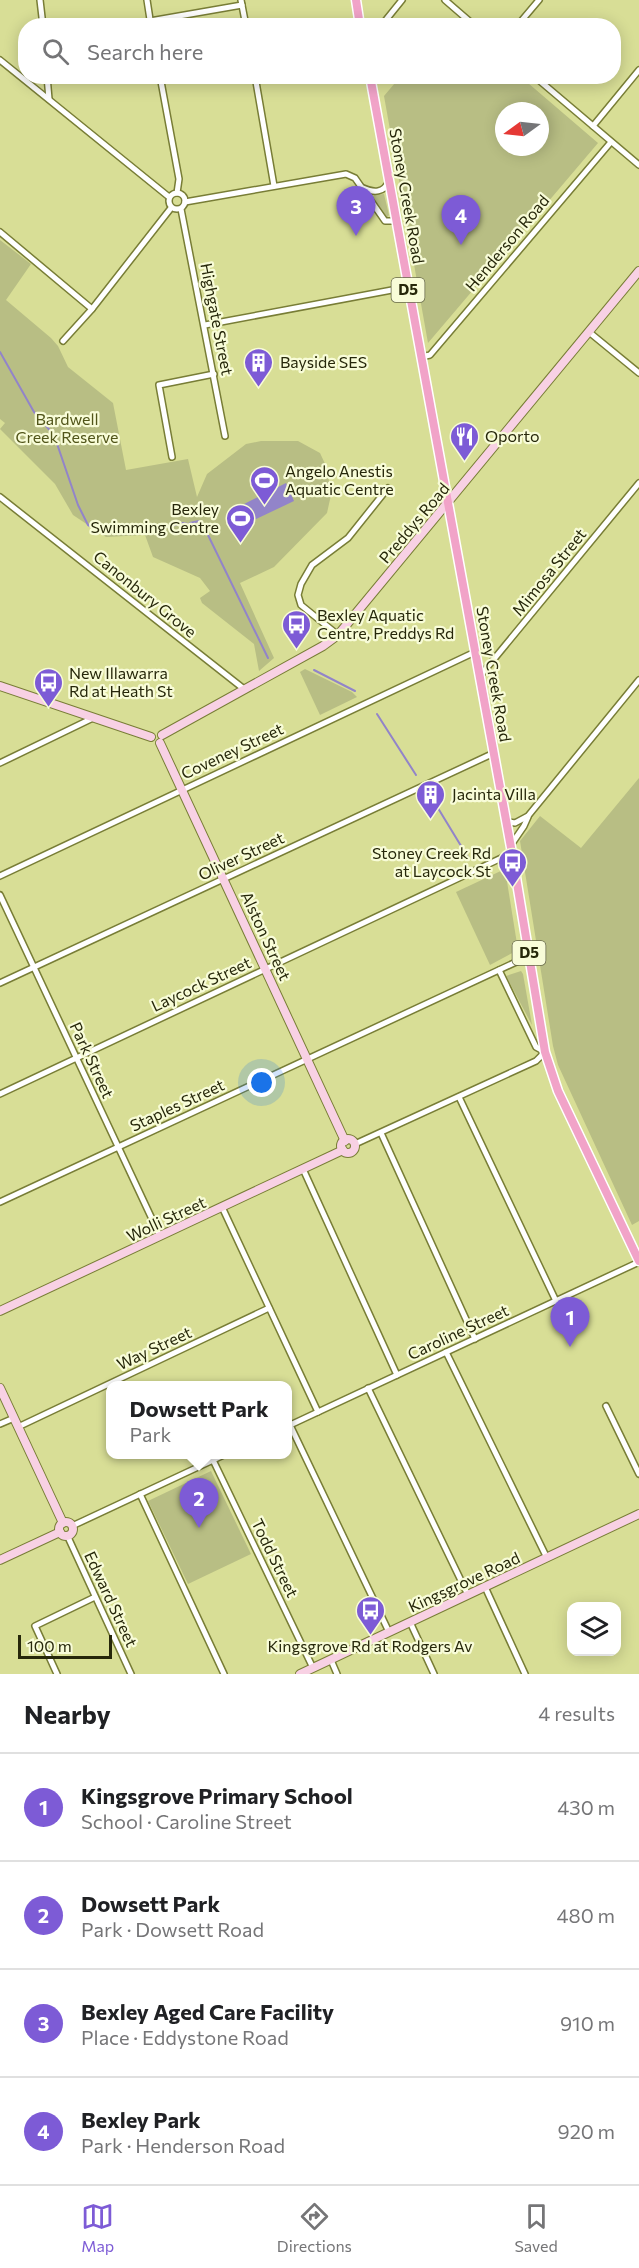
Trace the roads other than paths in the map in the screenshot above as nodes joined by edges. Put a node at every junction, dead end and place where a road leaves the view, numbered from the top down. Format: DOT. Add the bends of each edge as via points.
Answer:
graph roads {
  1 [pos="40,0"];
  2 [pos="147,0"];
  3 [pos="356,0"];
  4 [pos="402,0"];
  5 [pos="445,0"];
  6 [pos="539,0"];
  7 [pos="242,3"];
  8 [pos="42,18"];
  9 [pos="150,18"];
  10 [pos="174,18"];
  11 [pos="245,18"];
  12 [pos="359,18"];
  13 [pos="387,18"];
  14 [pos="466,18"];
  15 [pos="524,18"];
  16 [pos="0,60"];
  17 [pos="639,70"];
  18 [pos="18,74"];
  19 [pos="30,84"];
  20 [pos="48,84"];
  21 [pos="161,84"];
  22 [pos="256,84"];
  23 [pos="371,84"];
  24 [pos="543,84"];
  25 [pos="49,99"];
  26 [pos="593,126"];
  27 [pos="611,142"];
  28 [pos="639,165"];
  29 [pos="388,181"];
  30 [pos="274,186"];
  31 [pos="362,187"];
  32 [pos="177,193"];
  33 [pos="169,197"];
  34 [pos="185,202"];
  35 [pos="171,208"];
  36 [pos="181,209"];
  37 [pos="396,221"];
  38 [pos="0,232"];
  39 [pos="639,271"];
  40 [pos="408,287"];
  41 [pos="92,309"];
  42 [pos="205,325"];
  43 [pos="589,332"];
  44 [pos="63,341"];
  45 [pos="421,357"];
  46 [pos="639,373"];
  47 [pos="214,375"];
  48 [pos="225,436"];
  49 [pos="172,458"];
  50 [pos="639,483"];
  51 [pos="388,488"];
  52 [pos="0,497"];
  53 [pos="447,504"];
  54 [pos="338,635"];
  55 [pos="475,652"];
  56 [pos="480,677"];
  57 [pos="639,680"];
  58 [pos="0,686"];
  59 [pos="244,689"];
  60 [pos="93,718"];
  61 [pos="161,739"];
  62 [pos="494,753"];
  63 [pos="0,763"];
  64 [pos="182,789"];
  65 [pos="505,816"];
  66 [pos="528,816"];
  67 [pos="511,849"];
  68 [pos="0,876"];
  69 [pos="225,879"];
  70 [pos="0,896"];
  71 [pos="529,956"];
  72 [pos="34,968"];
  73 [pos="266,969"];
  74 [pos="499,970"];
  75 [pos="0,984"];
  76 [pos="545,1052"];
  77 [pos="76,1058"];
  78 [pos="308,1059"];
  79 [pos="0,1094"];
  80 [pos="459,1097"];
  81 [pos="381,1133"];
  82 [pos="345,1140"];
  83 [pos="355,1144"];
  84 [pos="118,1147"];
  85 [pos="343,1150"];
  86 [pos="303,1169"];
  87 [pos="0,1202"];
  88 [pos="222,1207"];
  89 [pos="160,1236"];
  90 [pos="639,1262"];
  91 [pos="556,1301"];
  92 [pos="269,1308"];
  93 [pos="0,1311"];
  94 [pos="475,1339"];
  95 [pos="446,1352"];
  96 [pos="397,1375"];
  97 [pos="115,1381"];
  98 [pos="106,1385"];
  99 [pos="0,1388"];
  100 [pos="368,1388"];
  101 [pos="606,1406"];
  102 [pos="318,1412"];
  103 [pos="14,1418"];
  104 [pos="292,1424"];
  105 [pos="0,1425"];
  106 [pos="18,1427"];
  107 [pos="292,1431"];
  108 [pos="213,1460"];
  109 [pos="639,1474"];
  110 [pos="140,1494"];
  111 [pos="639,1514"];
  112 [pos="63,1523"];
  113 [pos="72,1526"];
  114 [pos="63,1534"];
  115 [pos="548,1558"];
  116 [pos="0,1560"];
  117 [pos="485,1587"];
  118 [pos="468,1595"];
  119 [pos="95,1597"];
  120 [pos="410,1622"];
  121 [pos="389,1632"];
  122 [pos="331,1660"];
  123 [pos="313,1668"];
  124 [pos="57,1674"];
  125 [pos="131,1674"];
  126 [pos="224,1674"];
  127 [pos="300,1674"];
  128 [pos="337,1674"];
  129 [pos="434,1674"];
  130 [pos="525,1674"];
  1 -- 8 [label="street"];
  2 -- 9 [label="street"];
  3 -- 12 [label="main road"];
  4 -- 13 [label="street"];
  5 -- 14 [label="street"];
  6 -- 15 [label="street"];
  7 -- 10 [label="street"];
  7 -- 11 [label="street"];
  16 -- 18 [label="street"];
  17 -- 26 [label="street"];
  19 -- 25 [label="street"];
  20 -- 25 [label="street"];
  21 -- 32 [label="street" via="179,179"];
  22 -- 30 [label="street"];
  23 -- 29 [label="main road, Stoney Creek Road / D5"];
  24 -- 26 [label="street"];
  25 -- 33 [label="street"];
  26 -- 27 [label="street"];
  27 -- 28 [label="street"];
  27 -- 45 [label="street, Henderson Road" via="430,355"];
  29 -- 31 [label="street" via="378,191"];
  29 -- 37 [label="main road, Stoney Creek Road / D5"];
  30 -- 31 [label="street" via="346,174"];
  30 -- 34 [label="street"];
  31 -- 37 [label="street" via="385,221"];
  32 -- 33 [label="street"];
  32 -- 34 [label="street"];
  33 -- 35 [label="street"];
  34 -- 36 [label="street"];
  35 -- 36 [label="street"];
  35 -- 41 [label="street"];
  36 -- 42 [label="street, Highgate Street"];
  37 -- 40 [label="main road, Stoney Creek Road / D5"];
  38 -- 41 [label="street"];
  39 -- 43 [label="main road, Preddys Road"];
  40 -- 42 [label="street"];
  40 -- 45 [label="main road, Stoney Creek Road / D5"];
  41 -- 44 [label="street"];
  42 -- 47 [label="street, Highgate Street"];
  43 -- 46 [label="street"];
  43 -- 53 [label="main road, Preddys Road"];
  45 -- 53 [label="main road, Stoney Creek Road / D5"];
  47 -- 48 [label="street, Highgate Street"];
  47 -- 49 [label="street" via="159,385"];
  50 -- 56 [label="street, Mimosa Street"];
  51 -- 54 [label="street" via="348,538 309,568 298,595 301,604"];
  52 -- 59 [label="street, Canonbury Grove"];
  53 -- 54 [label="main road, Preddys Road"];
  53 -- 55 [label="main road, Stoney Creek Road / D5"];
  54 -- 59 [label="main road, Preddys Road"];
  55 -- 56 [label="main road, Stoney Creek Road / D5"];
  55 -- 64 [label="street, Coveney Street"];
  56 -- 62 [label="main road, Stoney Creek Road / D5"];
  57 -- 66 [label="street"];
  58 -- 60 [label="main road"];
  59 -- 61 [label="main road, Preddys Road"];
  60 -- 61 [label="main road, Preddys Road" via="151,737 155,733"];
  60 -- 63 [label="street"];
  61 -- 64 [label="main road, Alston Street"];
  62 -- 65 [label="main road, Stoney Creek Road / D5"];
  62 -- 69 [label="street, Oliver Street"];
  64 -- 68 [label="street, Coveney Street"];
  64 -- 69 [label="main road, Alston Street"];
  65 -- 66 [label="street" via="515,823"];
  65 -- 67 [label="main road, Stoney Creek Road / D5"];
  66 -- 67 [label="street"];
  67 -- 71 [label="main road, Stoney Creek Road / D5"];
  67 -- 73 [label="street, Laycock Street"];
  69 -- 72 [label="street, Oliver Street"];
  69 -- 73 [label="main road, Alston Street"];
  70 -- 72 [label="street, Park Street"];
  71 -- 74 [label="street, Staples Street"];
  71 -- 76 [label="main road, Stoney Creek Road / D5"];
  72 -- 75 [label="street, Oliver Street"];
  72 -- 77 [label="street, Park Street"];
  73 -- 77 [label="street, Laycock Street"];
  73 -- 78 [label="main road, Alston Street"];
  74 -- 76 [label="street" via="536,1047"];
  74 -- 78 [label="street, Staples Street"];
  76 -- 80 [label="street" via="536,1061"];
  76 -- 90 [label="main road, Stoney Creek Road / D5" via="558,1091"];
  77 -- 79 [label="street, Laycock Street"];
  77 -- 84 [label="street, Park Street"];
  78 -- 82 [label="main road, Alston Street"];
  78 -- 84 [label="street, Staples Street"];
  80 -- 81 [label="street"];
  80 -- 91 [label="street"];
  81 -- 83 [label="street"];
  81 -- 94 [label="street"];
  82 -- 83 [label="main road"];
  82 -- 85 [label="main road"];
  83 -- 85 [label="main road" via="352,1152"];
  84 -- 87 [label="street, Staples Street"];
  84 -- 89 [label="street, Park Street"];
  85 -- 86 [label="main road, Wolli Street"];
  86 -- 88 [label="main road, Wolli Street"];
  86 -- 96 [label="street"];
  88 -- 89 [label="main road, Wolli Street"];
  88 -- 92 [label="street"];
  89 -- 93 [label="main road, Wolli Street"];
  90 -- 91 [label="street, Caroline Street"];
  91 -- 94 [label="street, Caroline Street"];
  92 -- 97 [label="street, Way Street"];
  92 -- 102 [label="street"];
  94 -- 95 [label="street, Caroline Street"];
  95 -- 96 [label="street, Caroline Street"];
  95 -- 115 [label="street"];
  96 -- 100 [label="street, Caroline Street"];
  98 -- 106 [label="street, Way Street"];
  99 -- 103 [label="main road"];
  100 -- 102 [label="street, Caroline Street"];
  100 -- 118 [label="street"];
  101 -- 109 [label="street"];
  102 -- 104 [label="street, Caroline Street"];
  103 -- 105 [label="street"];
  103 -- 106 [label="main road"];
  106 -- 112 [label="main road"];
  107 -- 121 [label="street"];
  108 -- 110 [label="street"];
  108 -- 123 [label="street, Todd Street"];
  110 -- 113 [label="street"];
  110 -- 126 [label="street"];
  111 -- 115 [label="main road, Kingsgrove Road"];
  112 -- 113 [label="main road"];
  112 -- 114 [label="main road" via="59,1528"];
  113 -- 114 [label="main road" via="71,1532"];
  114 -- 116 [label="main road"];
  114 -- 119 [label="street, Edward Street"];
  115 -- 117 [label="main road, Kingsgrove Road"];
  117 -- 118 [label="main road, Kingsgrove Road"];
  117 -- 130 [label="street"];
  118 -- 120 [label="main road, Kingsgrove Road"];
  119 -- 124 [label="street" via="35,1626"];
  119 -- 125 [label="street, Edward Street"];
  120 -- 121 [label="main road, Kingsgrove Road"];
  120 -- 129 [label="street"];
  121 -- 122 [label="main road, Kingsgrove Road"];
  122 -- 123 [label="main road, Kingsgrove Road"];
  122 -- 128 [label="street"];
  123 -- 127 [label="main road, Kingsgrove Road"];
}
